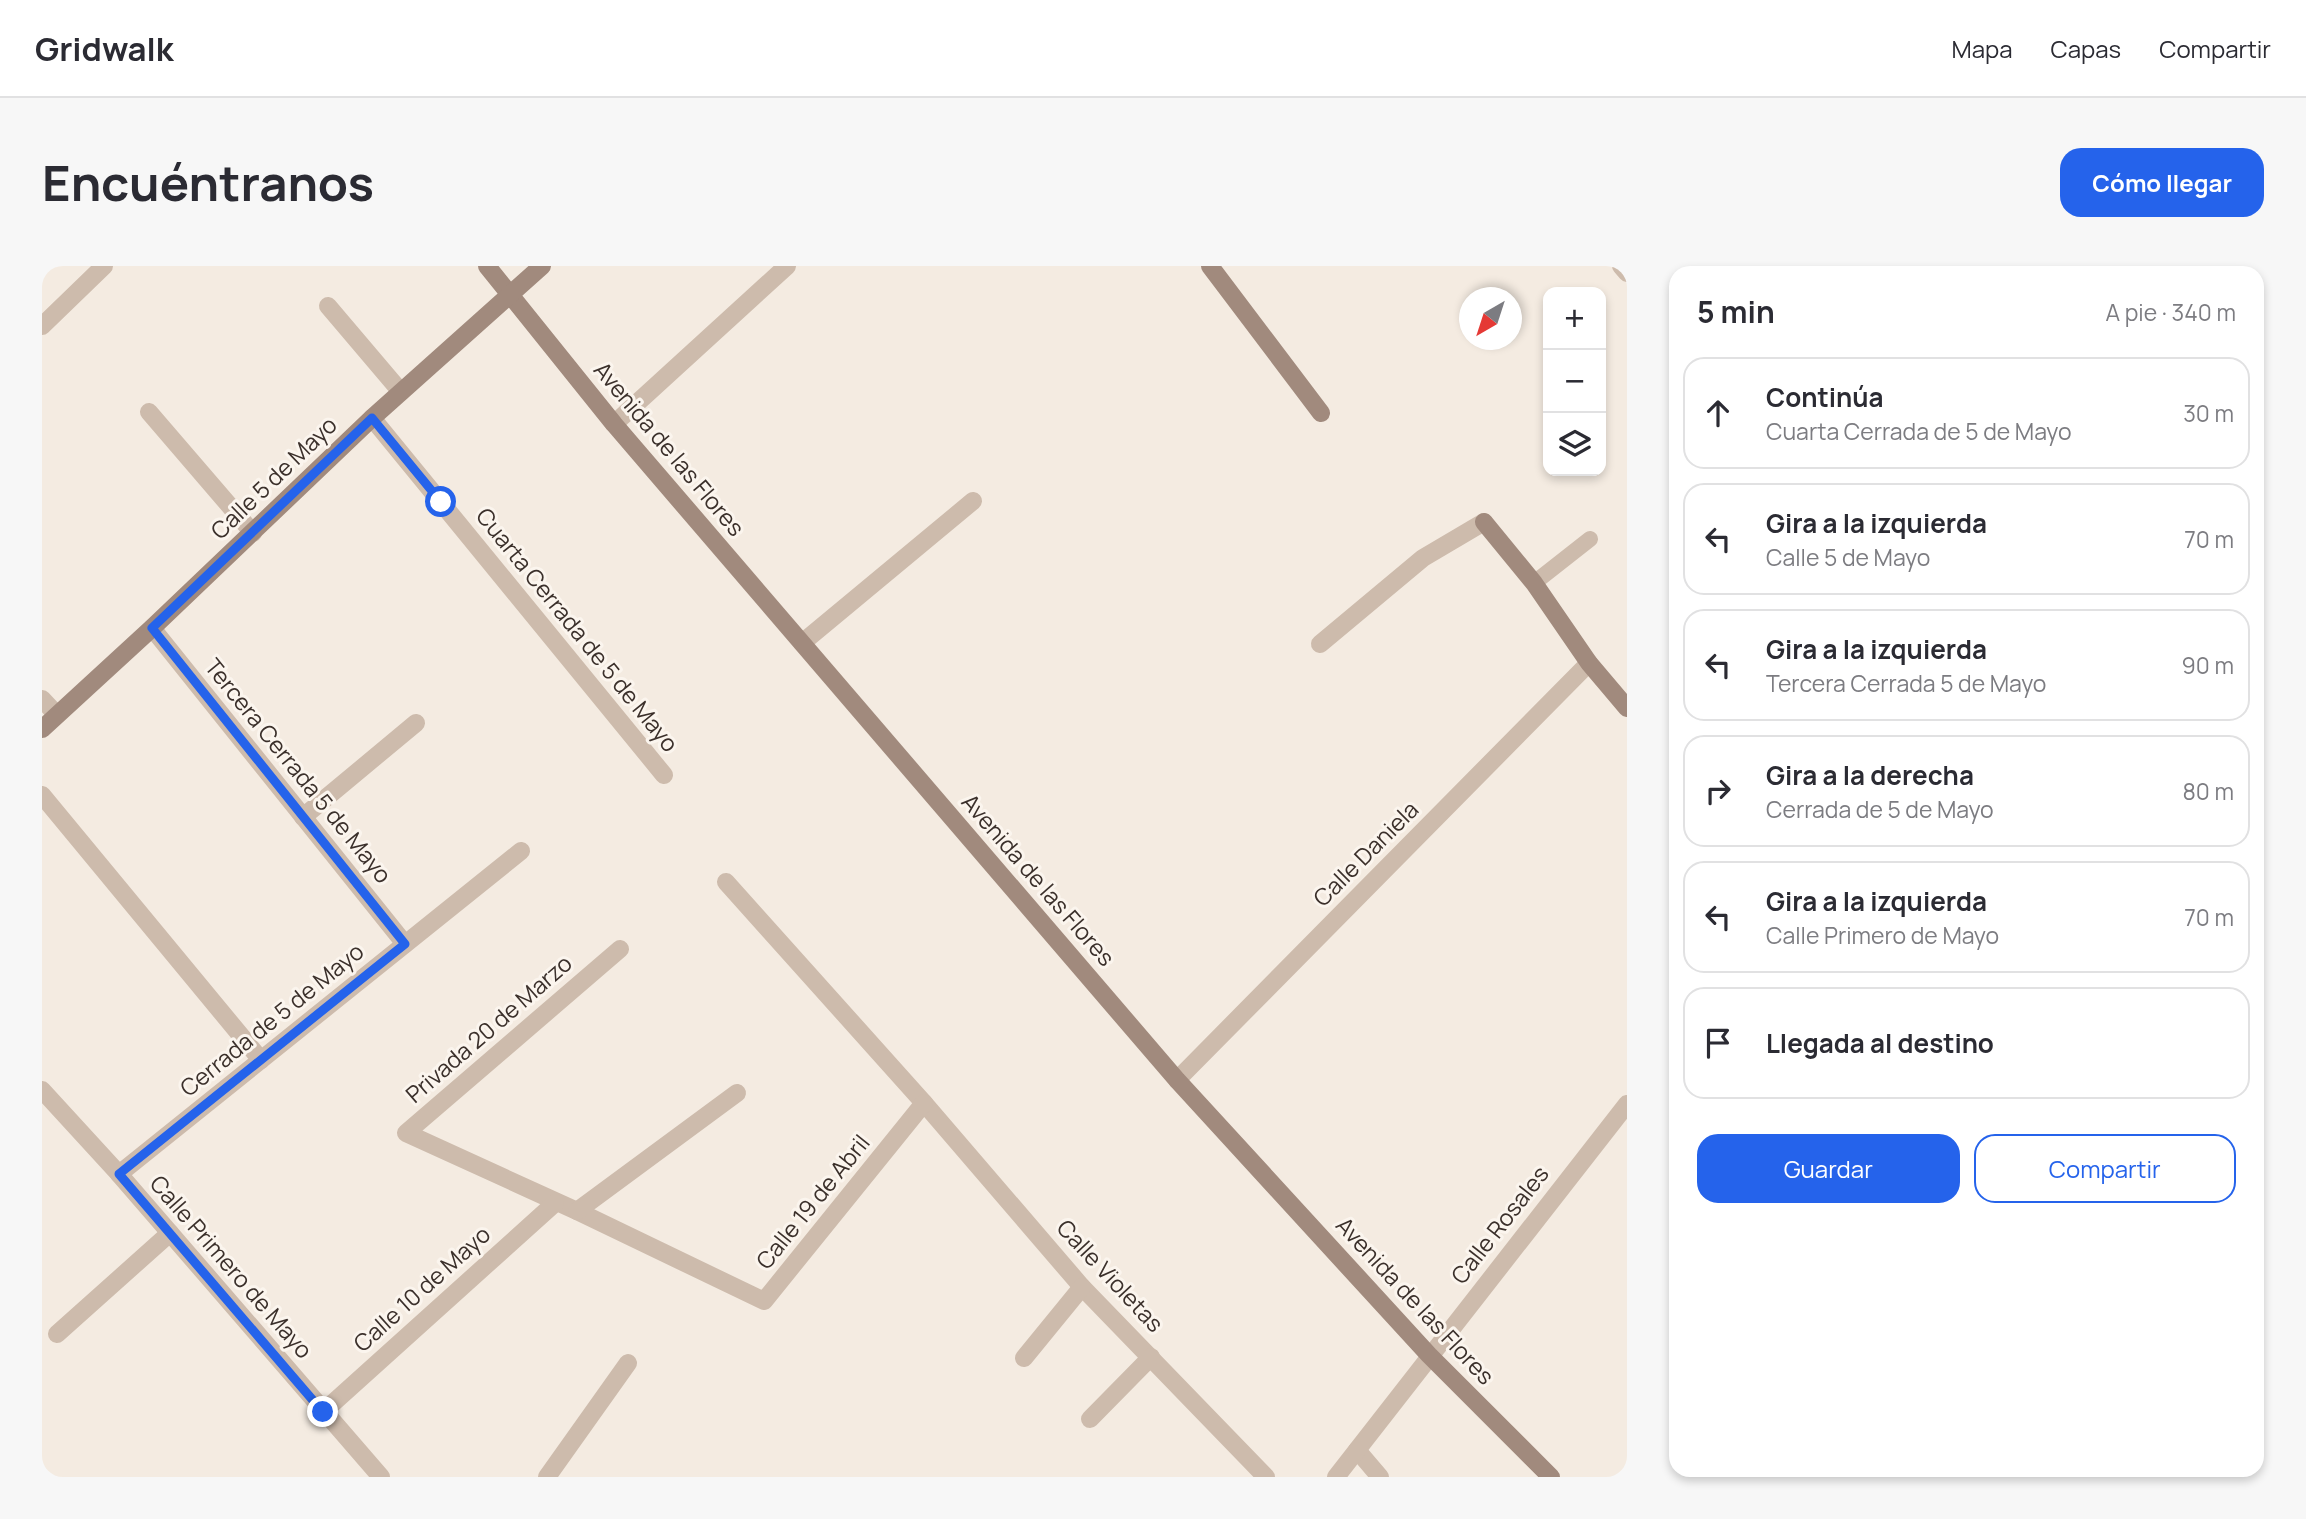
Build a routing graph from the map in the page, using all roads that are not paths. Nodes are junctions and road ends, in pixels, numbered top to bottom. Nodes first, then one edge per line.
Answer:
1 (104, 266) edge
2 (487, 266) edge
3 (542, 266) edge
4 (787, 266) edge
5 (1210, 266) edge
6 (1621, 266) edge
7 (1627, 273) edge
8 (510, 294) junction
9 (328, 306) dead end
10 (42, 326) edge
11 (401, 392) junction
12 (149, 411) dead end
13 (1321, 413) dead end
14 (372, 418) junction
15 (614, 424) junction
16 (973, 501) dead end
17 (253, 533) junction
18 (1590, 539) dead end
19 (1534, 583) junction
20 (152, 628) junction
21 (802, 643) junction
22 (1320, 644) dead end
23 (1589, 663) junction
24 (42, 699) edge
25 (1627, 708) edge
26 (57, 715) junction
27 (416, 723) dead end
28 (42, 729) edge
29 (664, 775) dead end
30 (42, 795) edge
31 (303, 817) junction
32 (521, 851) dead end
33 (726, 882) dead end
34 (405, 944) junction
35 (620, 949) dead end
36 (261, 1060) junction
37 (1177, 1080) junction
38 (42, 1090) edge
39 (737, 1093) dead end
40 (924, 1104) junction
41 (1627, 1104) edge
42 (119, 1174) junction
43 (555, 1203) junction
44 (577, 1211) junction
45 (170, 1233) junction
46 (1082, 1287) junction
47 (57, 1334) dead end
48 (1429, 1356) junction
49 (1151, 1357) junction
50 (1024, 1358) dead end
51 (628, 1363) dead end
52 (323, 1412) junction
53 (1090, 1419) dead end
54 (1357, 1450) junction
55 (381, 1477) edge
56 (547, 1477) edge
57 (1266, 1477) edge
58 (1335, 1477) edge
59 (1380, 1477) edge
60 (1551, 1477) edge

1 - 10 street
2 - 8 street, Avenida de las Flores
3 - 8 street, Calle 5 de Mayo
4 - 15 street
5 - 13 street
6 - 7 street
8 - 11 street, Calle 5 de Mayo
8 - 15 street, Avenida de las Flores
9 - 11 street
11 - 14 street, Calle 5 de Mayo
12 - 17 street
14 - 17 street, Calle 5 de Mayo
14 - 29 street, Cuarta Cerrada de 5 de Mayo
15 - 21 street, Avenida de las Flores
16 - 21 street
17 - 20 street, Calle 5 de Mayo
18 - 19 lane
19 - 22 street
19 - 23 street
20 - 26 street, Calle 5 de Mayo
20 - 31 street, Tercera Cerrada 5 de Mayo
21 - 37 street, Avenida de las Flores
23 - 25 street
23 - 37 street, Calle Daniela
24 - 26 street
26 - 28 street, Calle 5 de Mayo
27 - 31 street
30 - 36 street
31 - 34 street, Tercera Cerrada 5 de Mayo
32 - 34 street, Cerrada de 5 de Mayo
33 - 40 street, Calle Violetas
34 - 36 street, Cerrada de 5 de Mayo
35 - 43 street, Privada 20 de Marzo
36 - 42 street, Cerrada de 5 de Mayo
37 - 48 street, Avenida de las Flores
38 - 42 street, Calle Primero de Mayo
39 - 44 street
40 - 44 street, Calle 19 de Abril
40 - 46 street, Calle Violetas
41 - 48 street, Calle Rosales
42 - 45 street, Calle Primero de Mayo
43 - 44 street, Privada 20 de Marzo
43 - 52 street, Calle 10 de Mayo
45 - 47 street
45 - 52 street, Calle Primero de Mayo
46 - 49 street, Calle Violetas
46 - 50 street
48 - 54 street, Calle Rosales
48 - 60 street, Avenida de las Flores
49 - 53 street
49 - 57 street, Calle Violetas
51 - 56 street
52 - 55 street, Calle Primero de Mayo
54 - 58 street, Calle Rosales
54 - 59 street

